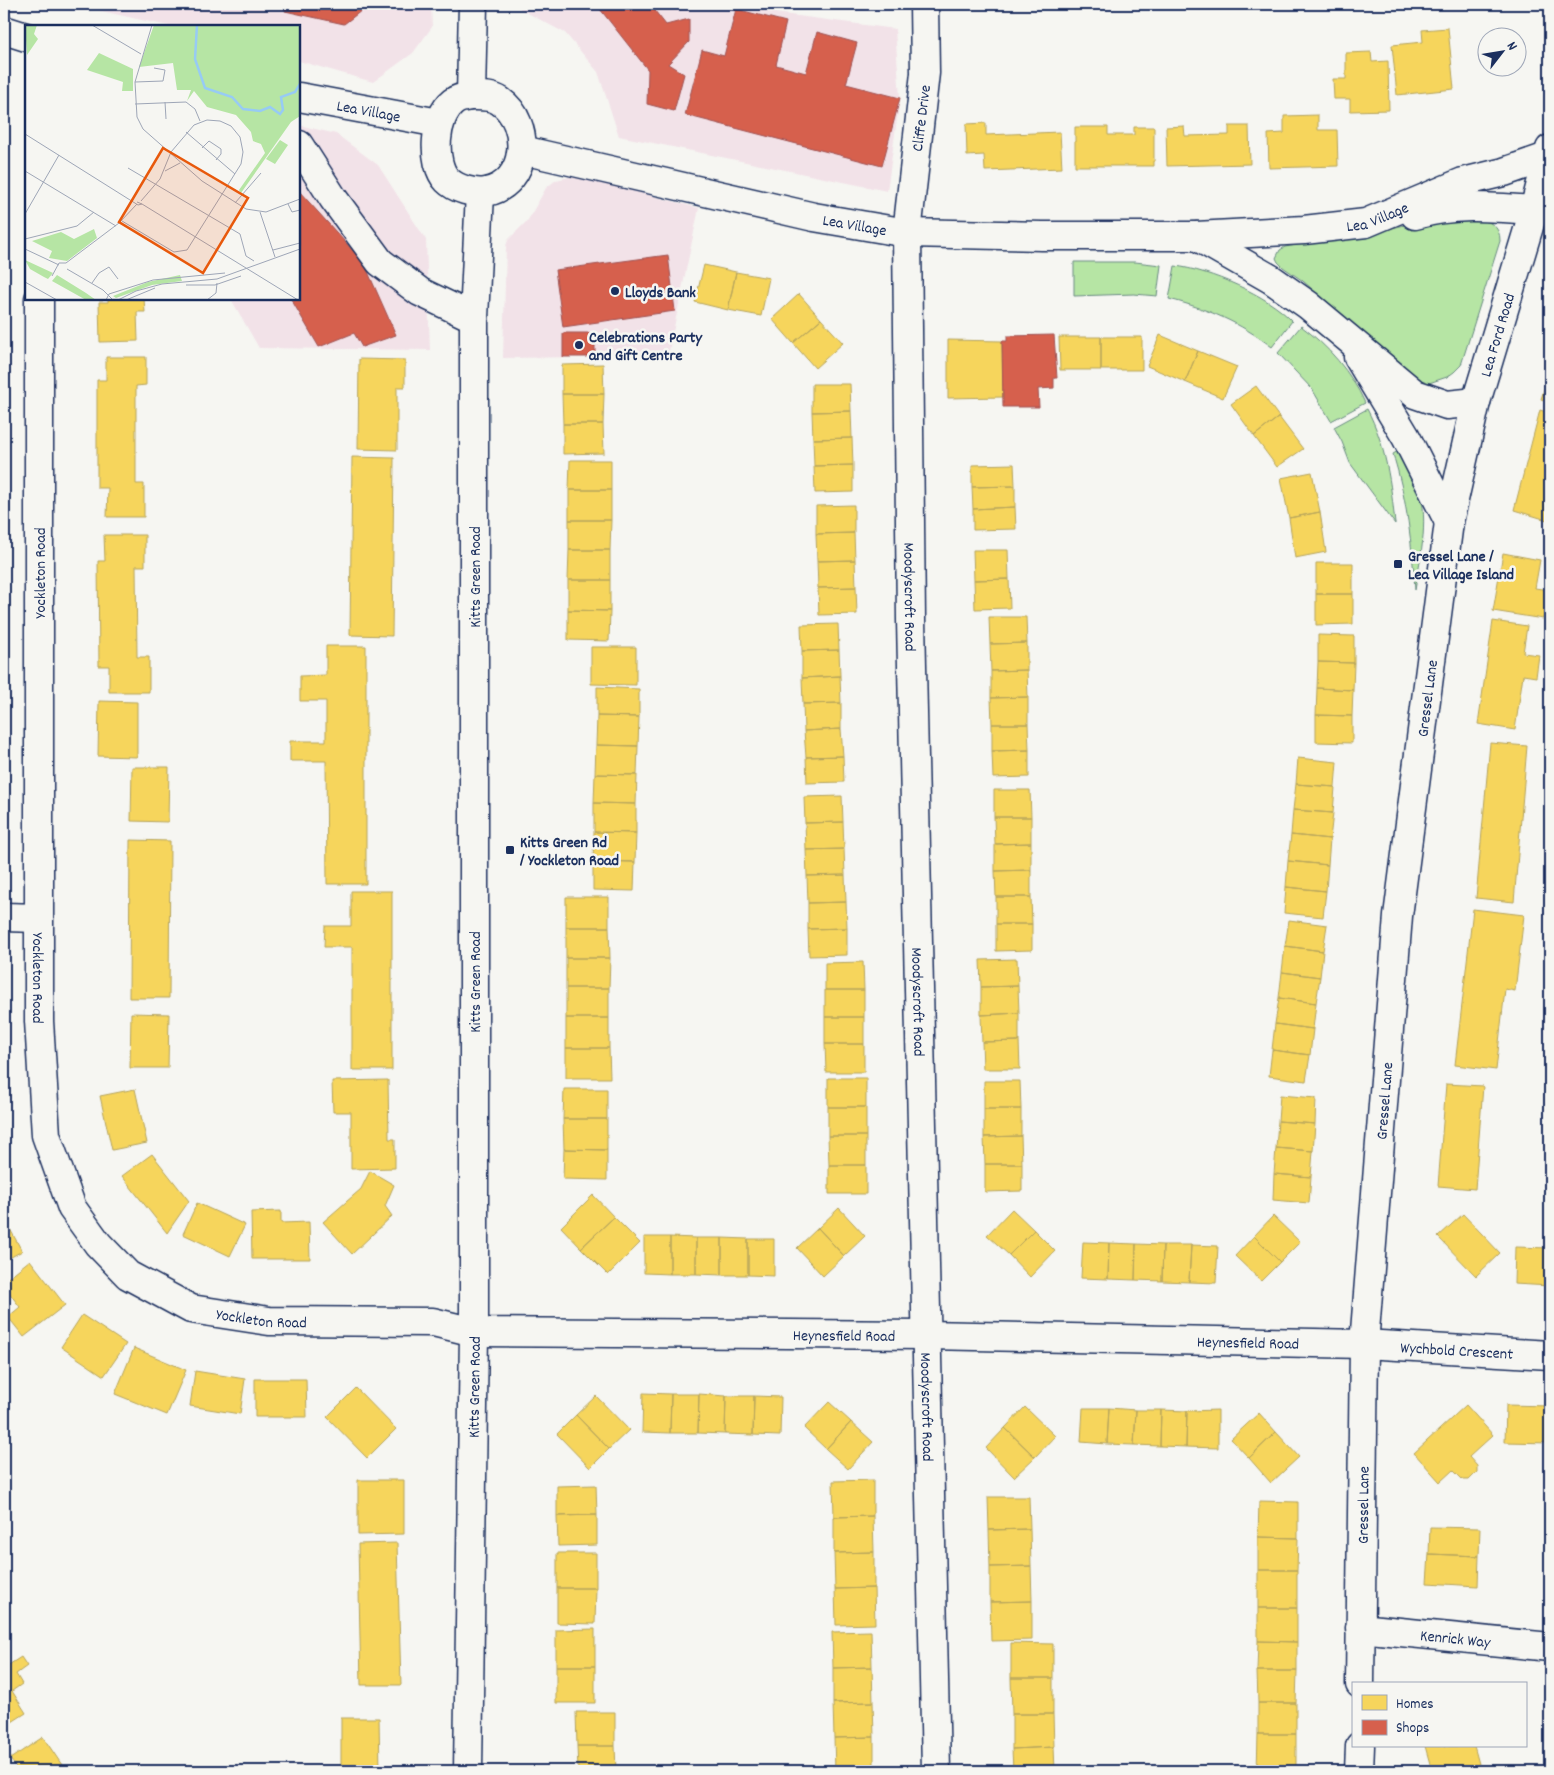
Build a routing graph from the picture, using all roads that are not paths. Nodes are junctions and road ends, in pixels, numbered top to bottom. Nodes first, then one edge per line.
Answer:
1 (473, 4) edge
2 (924, 4) edge
3 (4, 30) edge
4 (25, 37) edge
5 (470, 96) junction
6 (300, 97) edge
7 (439, 123) junction
8 (300, 147) edge
9 (522, 150) junction
10 (1550, 154) edge
11 (480, 193) junction
12 (1534, 210) junction
13 (1366, 223) junction
14 (907, 233) junction
15 (1196, 236) junction
16 (39, 300) edge
17 (474, 318) junction
18 (1345, 335) junction
19 (1476, 402) junction
20 (1449, 522) junction
21 (4, 917) edge
22 (38, 918) junction
23 (474, 1332) junction
24 (926, 1335) junction
25 (1364, 1344) junction
26 (1550, 1355) edge
27 (1360, 1628) junction
28 (1550, 1647) edge
29 (1360, 1682) edge
30 (1360, 1748) edge
31 (468, 1771) edge
32 (936, 1771) edge
33 (1359, 1771) edge

1 - 5 street
2 - 14 street, Cliffe Drive
3 - 4 street
5 - 7 street
5 - 9 street
6 - 7 street, Lea Village
7 - 11 street
8 - 17 street
9 - 11 street
9 - 14 street, Lea Village
10 - 12 street, Lea Ford Road
10 - 13 street, Lea Village
11 - 17 street, Kitts Green Road
12 - 13 street
12 - 19 street, Lea Ford Road
13 - 15 street, Lea Village
14 - 15 street, Lea Village
14 - 24 street, Moodyscroft Road
15 - 18 street, Lea Village
16 - 22 street, Yockleton Road
17 - 23 street, Kitts Green Road
18 - 19 street, Lea Village
18 - 20 street, Lea Village
19 - 20 street, Lea Ford Road
20 - 25 street, Gressel Lane
21 - 22 street
22 - 23 street, Yockleton Road
23 - 24 street, Heynesfield Road
23 - 31 street, Kitts Green Road
24 - 25 street, Heynesfield Road
24 - 32 street, Moodyscroft Road
25 - 26 street, Wychbold Crescent
25 - 27 street, Gressel Lane
27 - 28 street, Kenrick Way
27 - 29 street, Gressel Lane
30 - 33 street

